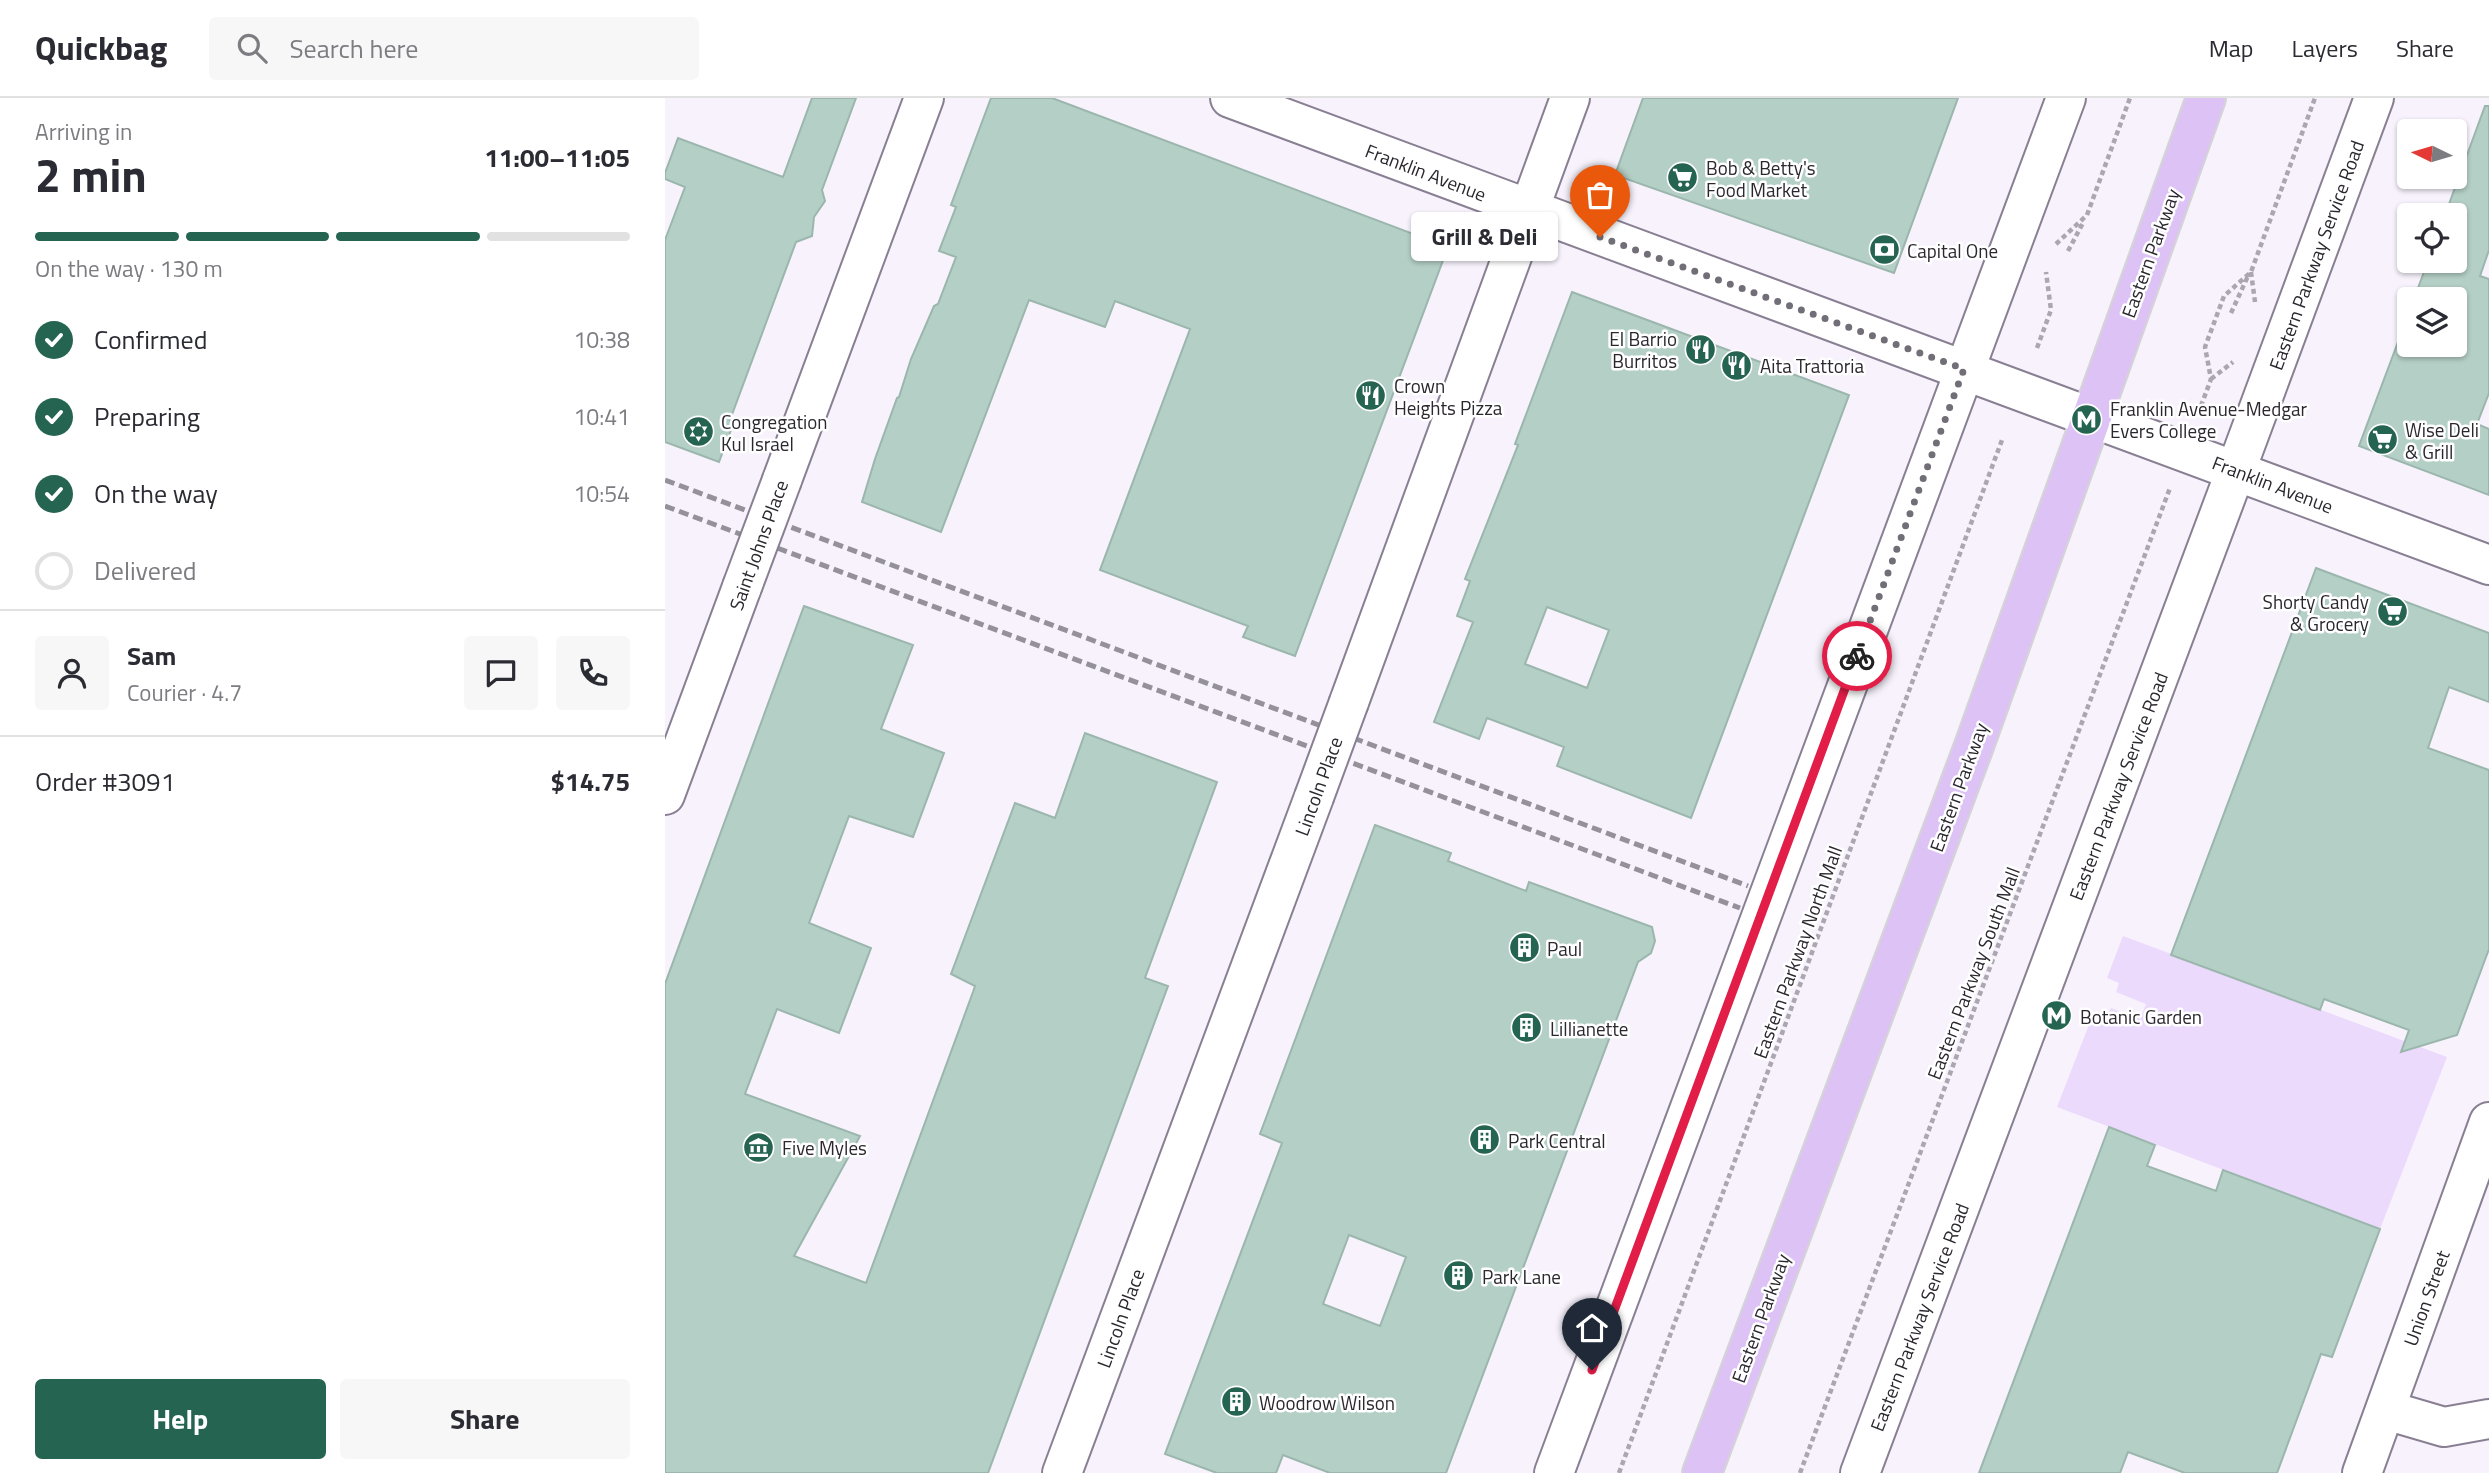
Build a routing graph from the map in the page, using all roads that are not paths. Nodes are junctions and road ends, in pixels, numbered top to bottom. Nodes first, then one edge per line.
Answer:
1 (924, 98) edge
2 (1230, 98) edge
3 (1570, 98) edge
4 (2066, 98) edge
5 (2206, 98) edge
6 (2374, 98) edge
7 (1527, 210) junction
8 (1964, 369) junction
9 (2091, 417) junction
10 (2237, 471) junction
11 (2489, 565) edge
12 (672, 752) edge
13 (665, 795) edge
14 (2489, 1122) edge
15 (2386, 1410) junction
16 (2489, 1419) edge
17 (1062, 1473) edge
18 (1553, 1473) edge
19 (1702, 1473) edge
20 (1860, 1473) edge
21 (2362, 1473) edge

1 - 12 street, Saint Johns Place, bridge
2 - 7 street, Franklin Avenue
3 - 7 street, Lincoln Place
4 - 8 street
5 - 9 main road, Eastern Parkway
6 - 10 street, Eastern Parkway Service Road
7 - 8 street, Franklin Avenue
7 - 17 street, Lincoln Place, bridge
8 - 9 street, Franklin Avenue
8 - 18 street
9 - 10 street, Franklin Avenue
9 - 19 main road, Eastern Parkway
10 - 11 street, Franklin Avenue
10 - 20 street, Eastern Parkway Service Road
12 - 13 street, Saint Johns Place
14 - 15 street, Union Street
15 - 16 street
15 - 21 street, Union Street

